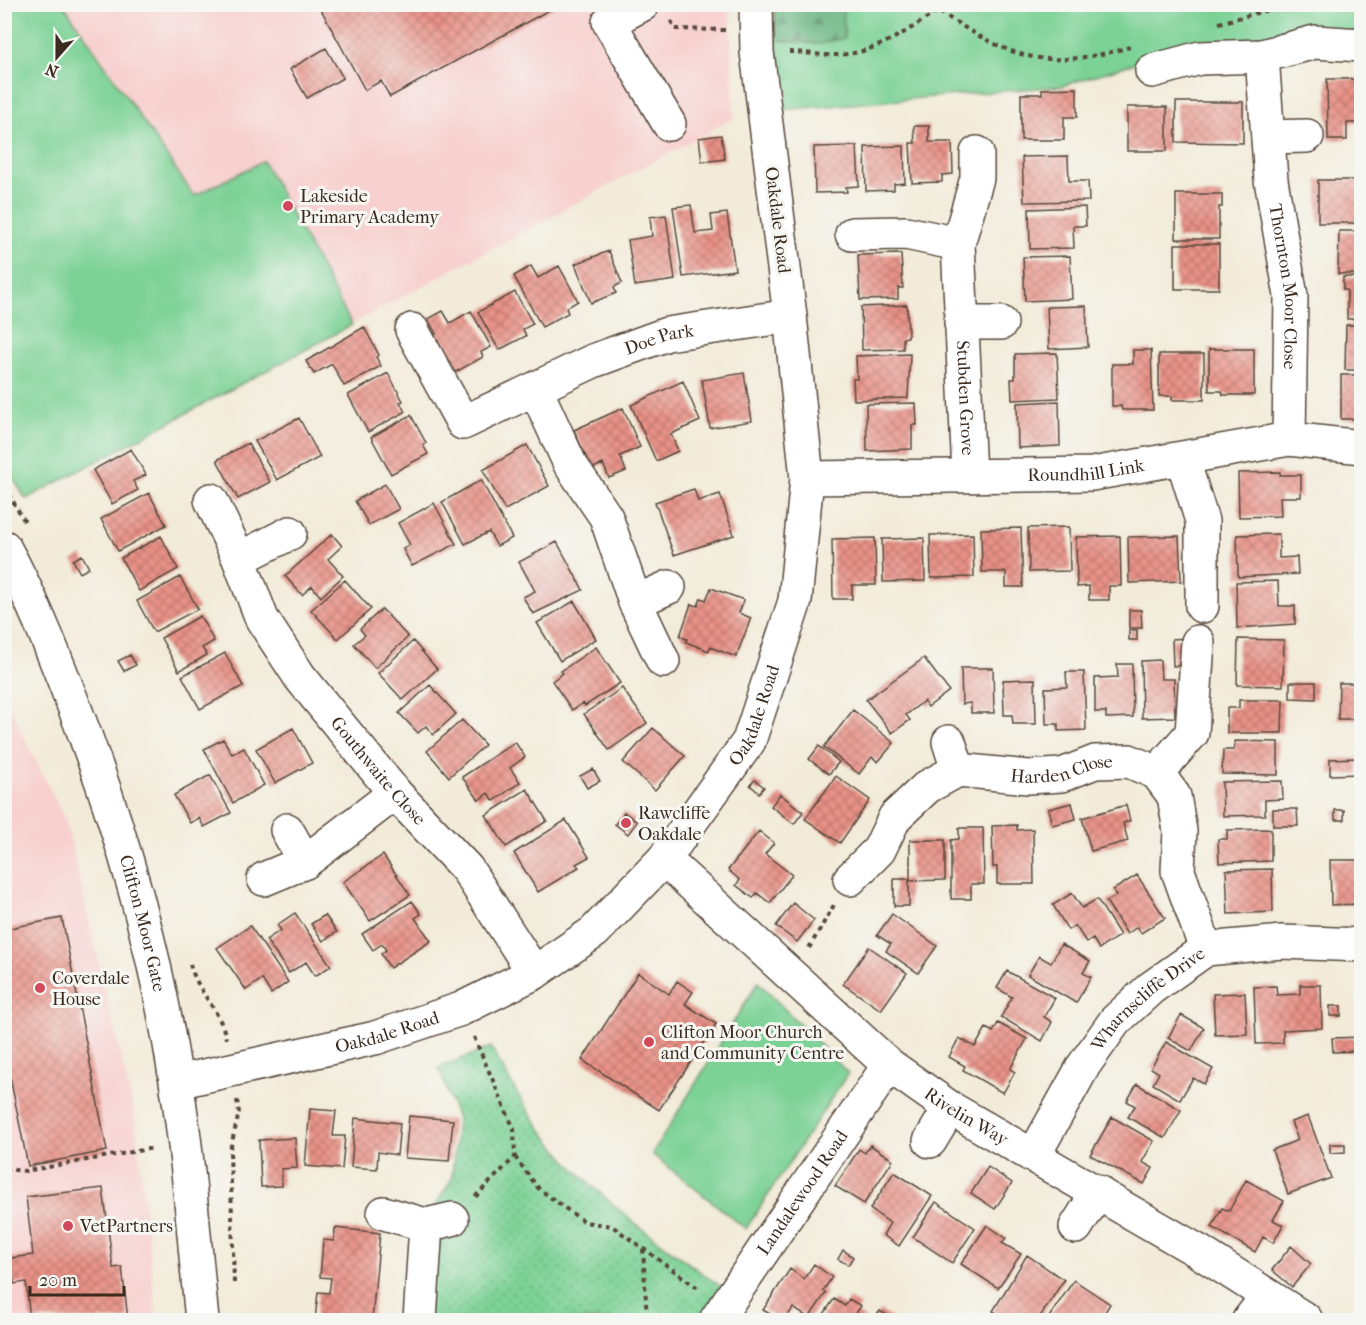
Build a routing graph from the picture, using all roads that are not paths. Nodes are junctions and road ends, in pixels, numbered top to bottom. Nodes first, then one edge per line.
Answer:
1 (756, 4) edge
2 (655, 9) edge
3 (1362, 45) edge
4 (1262, 56) junction
5 (1152, 71) dead end
6 (669, 124) dead end
7 (1307, 136) dead end
8 (1268, 137) junction
9 (977, 153) dead end
10 (852, 234) dead end
11 (958, 244) junction
12 (790, 316) junction
13 (1001, 322) dead end
14 (961, 323) junction
15 (412, 330) dead end
16 (536, 390) junction
17 (1289, 439) junction
18 (1362, 447) edge
19 (1183, 460) junction
20 (969, 474) junction
21 (807, 478) junction
22 (211, 500) dead end
23 (290, 533) dead end
24 (4, 547) edge
25 (239, 559) junction
26 (669, 587) dead end
27 (635, 602) junction
28 (1202, 606) dead end
29 (1198, 642) dead end
30 (663, 661) dead end
31 (1158, 772) junction
32 (395, 793) junction
33 (287, 830) dead end
34 (664, 859) junction
35 (305, 862) junction
36 (264, 879) dead end
37 (850, 879) road end
38 (1362, 945) edge
39 (1206, 949) junction
40 (534, 973) junction
41 (889, 1065) junction
42 (177, 1082) junction
43 (950, 1108) junction
44 (930, 1141) dead end
45 (1034, 1155) junction
46 (1098, 1192) junction
47 (384, 1213) dead end
48 (1076, 1227) dead end
49 (1258, 1308) edge
50 (720, 1314) edge
51 (202, 1320) edge
52 (420, 1320) edge
53 (1306, 1320) edge

1 - 12 street, Oakdale Road
2 - 6 street
3 - 4 street
4 - 5 street
4 - 8 street, Thornton Moor Close
7 - 8 street
8 - 17 street, Thornton Moor Close
9 - 11 street, Stubden Grove
10 - 11 street
11 - 14 street, Stubden Grove
12 - 16 street, Doe Park
12 - 21 street, Oakdale Road
13 - 14 street, Stubden Grove
14 - 20 street, Stubden Grove
15 - 16 street, Doe Park
16 - 27 street
17 - 18 street, Roundhill Link
17 - 19 street, Roundhill Link
19 - 20 street, Roundhill Link
19 - 28 street
20 - 21 street, Roundhill Link
21 - 34 street, Oakdale Road
22 - 25 street, Gouthwaite Close
23 - 25 street
24 - 42 street, Clifton Moor Gate
25 - 32 street, Gouthwaite Close
26 - 27 street
27 - 30 street
29 - 31 street
31 - 37 street, Harden Close
31 - 39 street
32 - 35 street
32 - 40 street, Gouthwaite Close
33 - 35 street
34 - 40 street, Oakdale Road
34 - 41 street, Rivelin Way
35 - 36 street
38 - 39 street, Wharnscliffe Drive
39 - 45 street, Wharnscliffe Drive
40 - 42 street, Oakdale Road
41 - 43 street, Rivelin Way
41 - 50 street, Landalewood Road
42 - 51 street, Clifton Moor Gate
43 - 44 street
43 - 45 street, Rivelin Way
45 - 46 street, Rivelin Way
46 - 48 street
46 - 49 street, Rivelin Way
47 - 52 street
49 - 53 street, Rivelin Way

